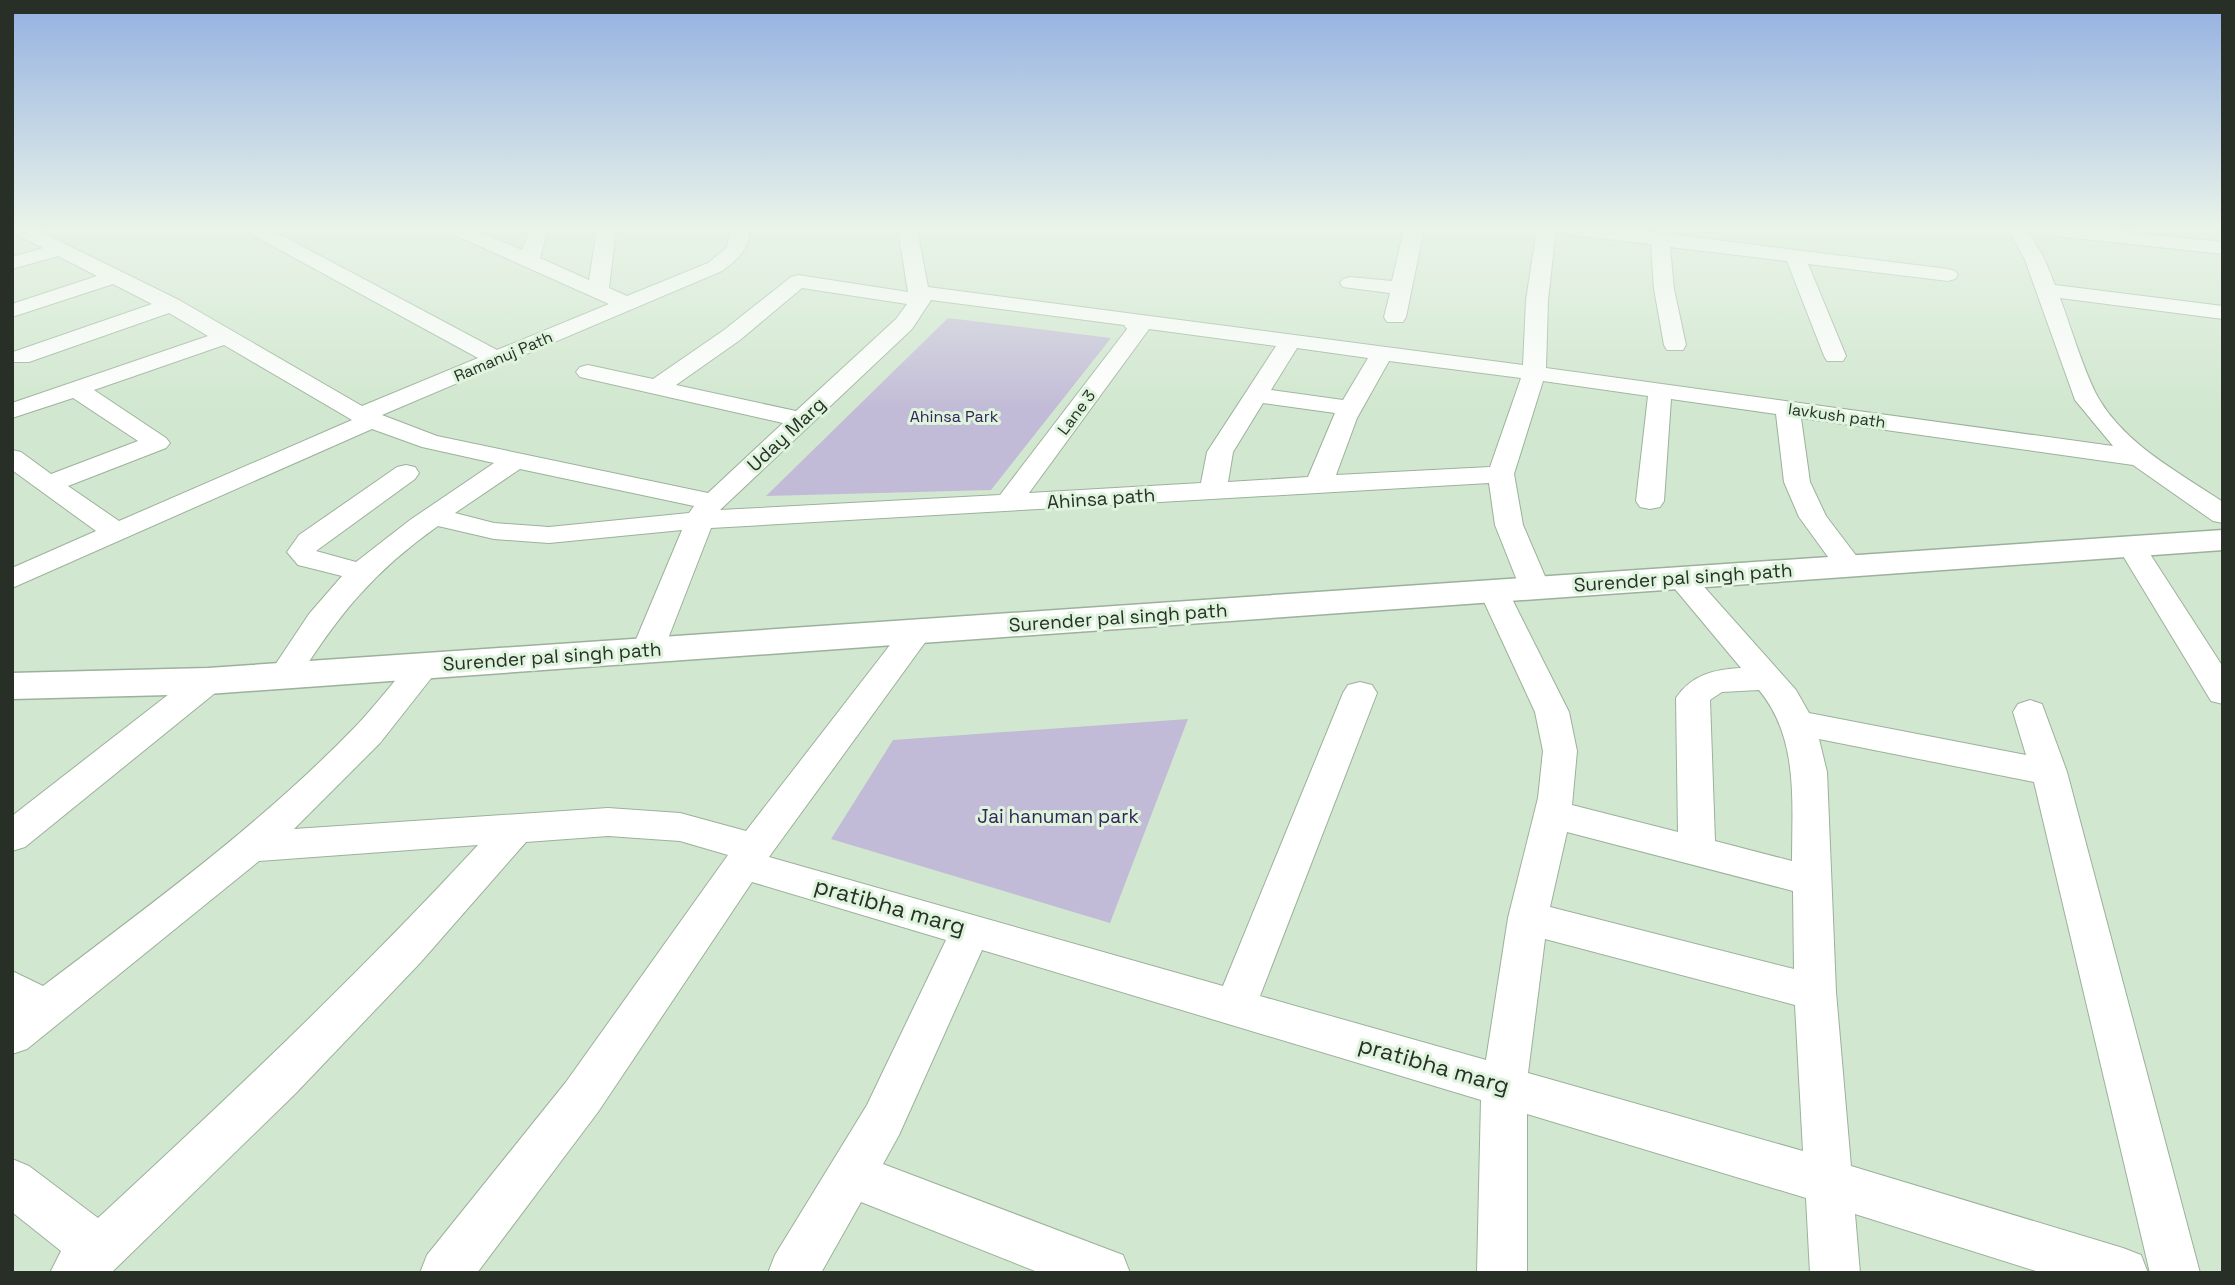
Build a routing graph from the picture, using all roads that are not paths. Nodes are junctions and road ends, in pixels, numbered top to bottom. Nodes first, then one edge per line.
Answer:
1 (1401, 288) edge
2 (79, 289) edge
3 (139, 289) edge
4 (367, 289) edge
5 (598, 289) edge
6 (663, 289) edge
7 (788, 289) edge
8 (863, 289) edge
9 (919, 289) edge
10 (1539, 289) edge
11 (1664, 289) edge
12 (1808, 289) edge
13 (2047, 290) joint
14 (920, 296) junction
15 (627, 304) junction
16 (171, 305) junction
17 (12, 311) edge
18 (2222, 313) edge
19 (1395, 317) dead end
20 (1132, 321) junction
21 (226, 337) junction
22 (1290, 341) junction
23 (1675, 345) dead end
24 (1382, 353) junction
25 (21, 356) dead end
26 (1835, 356) dead end
27 (497, 359) junction
28 (588, 372) dead end
29 (1534, 373) junction
30 (656, 387) junction
31 (76, 389) junction
32 (1660, 391) junction
33 (1256, 395) junction
34 (1351, 408) junction
35 (1787, 408) junction
36 (12, 411) edge
37 (366, 418) junction
38 (801, 419) junction
39 (12, 458) edge
40 (2140, 458) junction
41 (517, 460) junction
42 (406, 472) dead end
43 (1501, 474) junction
44 (49, 484) junction
45 (1319, 484) junction
46 (1213, 490) junction
47 (1650, 501) dead end
48 (1007, 504) junction
49 (707, 511) junction
50 (2223, 515) edge
51 (436, 517) junction
52 (117, 533) junction
53 (2223, 540) edge
54 (2130, 546) junction
55 (1849, 566) junction
56 (363, 573) junction
57 (1680, 578) junction
58 (12, 579) edge
59 (1535, 587) junction
60 (1494, 591) junction
61 (918, 630) junction
62 (648, 649) junction
63 (425, 665) junction
64 (285, 674) junction
65 (1767, 679) junction
66 (208, 681) junction
67 (12, 685) edge
68 (1360, 693) dead end
69 (2223, 693) edge
70 (2030, 712) dead end
71 (1798, 723) junction
72 (2049, 772) junction
73 (1552, 814) junction
74 (516, 828) junction
75 (12, 837) edge
76 (248, 848) junction
77 (1697, 851) junction
78 (749, 856) junction
79 (1812, 881) junction
80 (1528, 918) junction
81 (971, 929) junction
82 (1815, 992) junction
83 (1235, 1007) junction
84 (23, 1011) edge
85 (1504, 1086) junction
86 (850, 1175) junction
87 (1827, 1182) junction
88 (15, 1188) edge
89 (87, 1261) edge
90 (445, 1273) edge
91 (793, 1273) edge
92 (1105, 1273) edge
93 (1502, 1273) edge
94 (1835, 1273) edge
95 (2123, 1273) edge
96 (2175, 1273) edge

1 - 19 street
2 - 17 street
3 - 16 street
4 - 27 street
5 - 15 street
6 - 15 street, Ramanuj Path
7 - 30 street, lavkush path
8 - 14 street, lavkush path
9 - 14 street
10 - 29 street
11 - 23 street
12 - 26 street
13 - 18 street
13 - 40 street
14 - 20 street, lavkush path
14 - 38 street, Uday Marg
15 - 27 street, Ramanuj Path
16 - 21 street
16 - 25 street
20 - 22 street, lavkush path
20 - 48 street, Lane 3
21 - 31 street
21 - 37 street
22 - 24 street, lavkush path
22 - 33 street
24 - 29 street, lavkush path
24 - 34 street
27 - 37 street, Ramanuj Path
28 - 30 street
29 - 32 street, lavkush path
29 - 43 street
30 - 38 street
31 - 36 street
31 - 44 street
32 - 35 street, lavkush path
32 - 47 street
33 - 34 street
33 - 46 street
34 - 45 street
35 - 40 street, lavkush path
35 - 55 street
37 - 41 street
37 - 52 street, Ramanuj Path
38 - 49 street, Uday Marg
39 - 44 street
40 - 50 street
41 - 49 street
41 - 51 street
42 - 56 street
43 - 45 street, Ahinsa path
43 - 59 street
44 - 52 street
45 - 46 street, Ahinsa path
46 - 48 street, Ahinsa path
48 - 49 street, Ahinsa path
49 - 51 street
49 - 62 street, Uday Marg
51 - 56 street
52 - 58 street, Ramanuj Path
53 - 54 street, Surender pal singh path
54 - 55 street, Surender pal singh path
54 - 69 street
55 - 57 street, Surender pal singh path
56 - 64 street
57 - 59 street, Surender pal singh path
57 - 65 street
59 - 60 street, Surender pal singh path
60 - 61 street, Surender pal singh path
60 - 73 street
61 - 62 street, Surender pal singh path
61 - 78 street
62 - 63 street, Surender pal singh path
63 - 64 street, Surender pal singh path
63 - 76 street
64 - 66 street, Surender pal singh path
65 - 71 street
65 - 77 street
66 - 67 street, Surender pal singh path
66 - 75 street
68 - 83 street
70 - 72 street
71 - 72 street
71 - 79 street
72 - 96 street
73 - 77 street
73 - 80 street
74 - 76 street, pratibha marg
74 - 78 street, pratibha marg
74 - 89 street
76 - 84 street
77 - 79 street
78 - 81 street, pratibha marg
78 - 90 street
79 - 82 street
80 - 82 street
80 - 85 street
81 - 83 street, pratibha marg
81 - 86 street
82 - 87 street
83 - 85 street, pratibha marg
85 - 87 street, pratibha marg
85 - 93 street
86 - 91 street
86 - 92 street
87 - 94 street
87 - 95 street, pratibha marg
88 - 89 street

